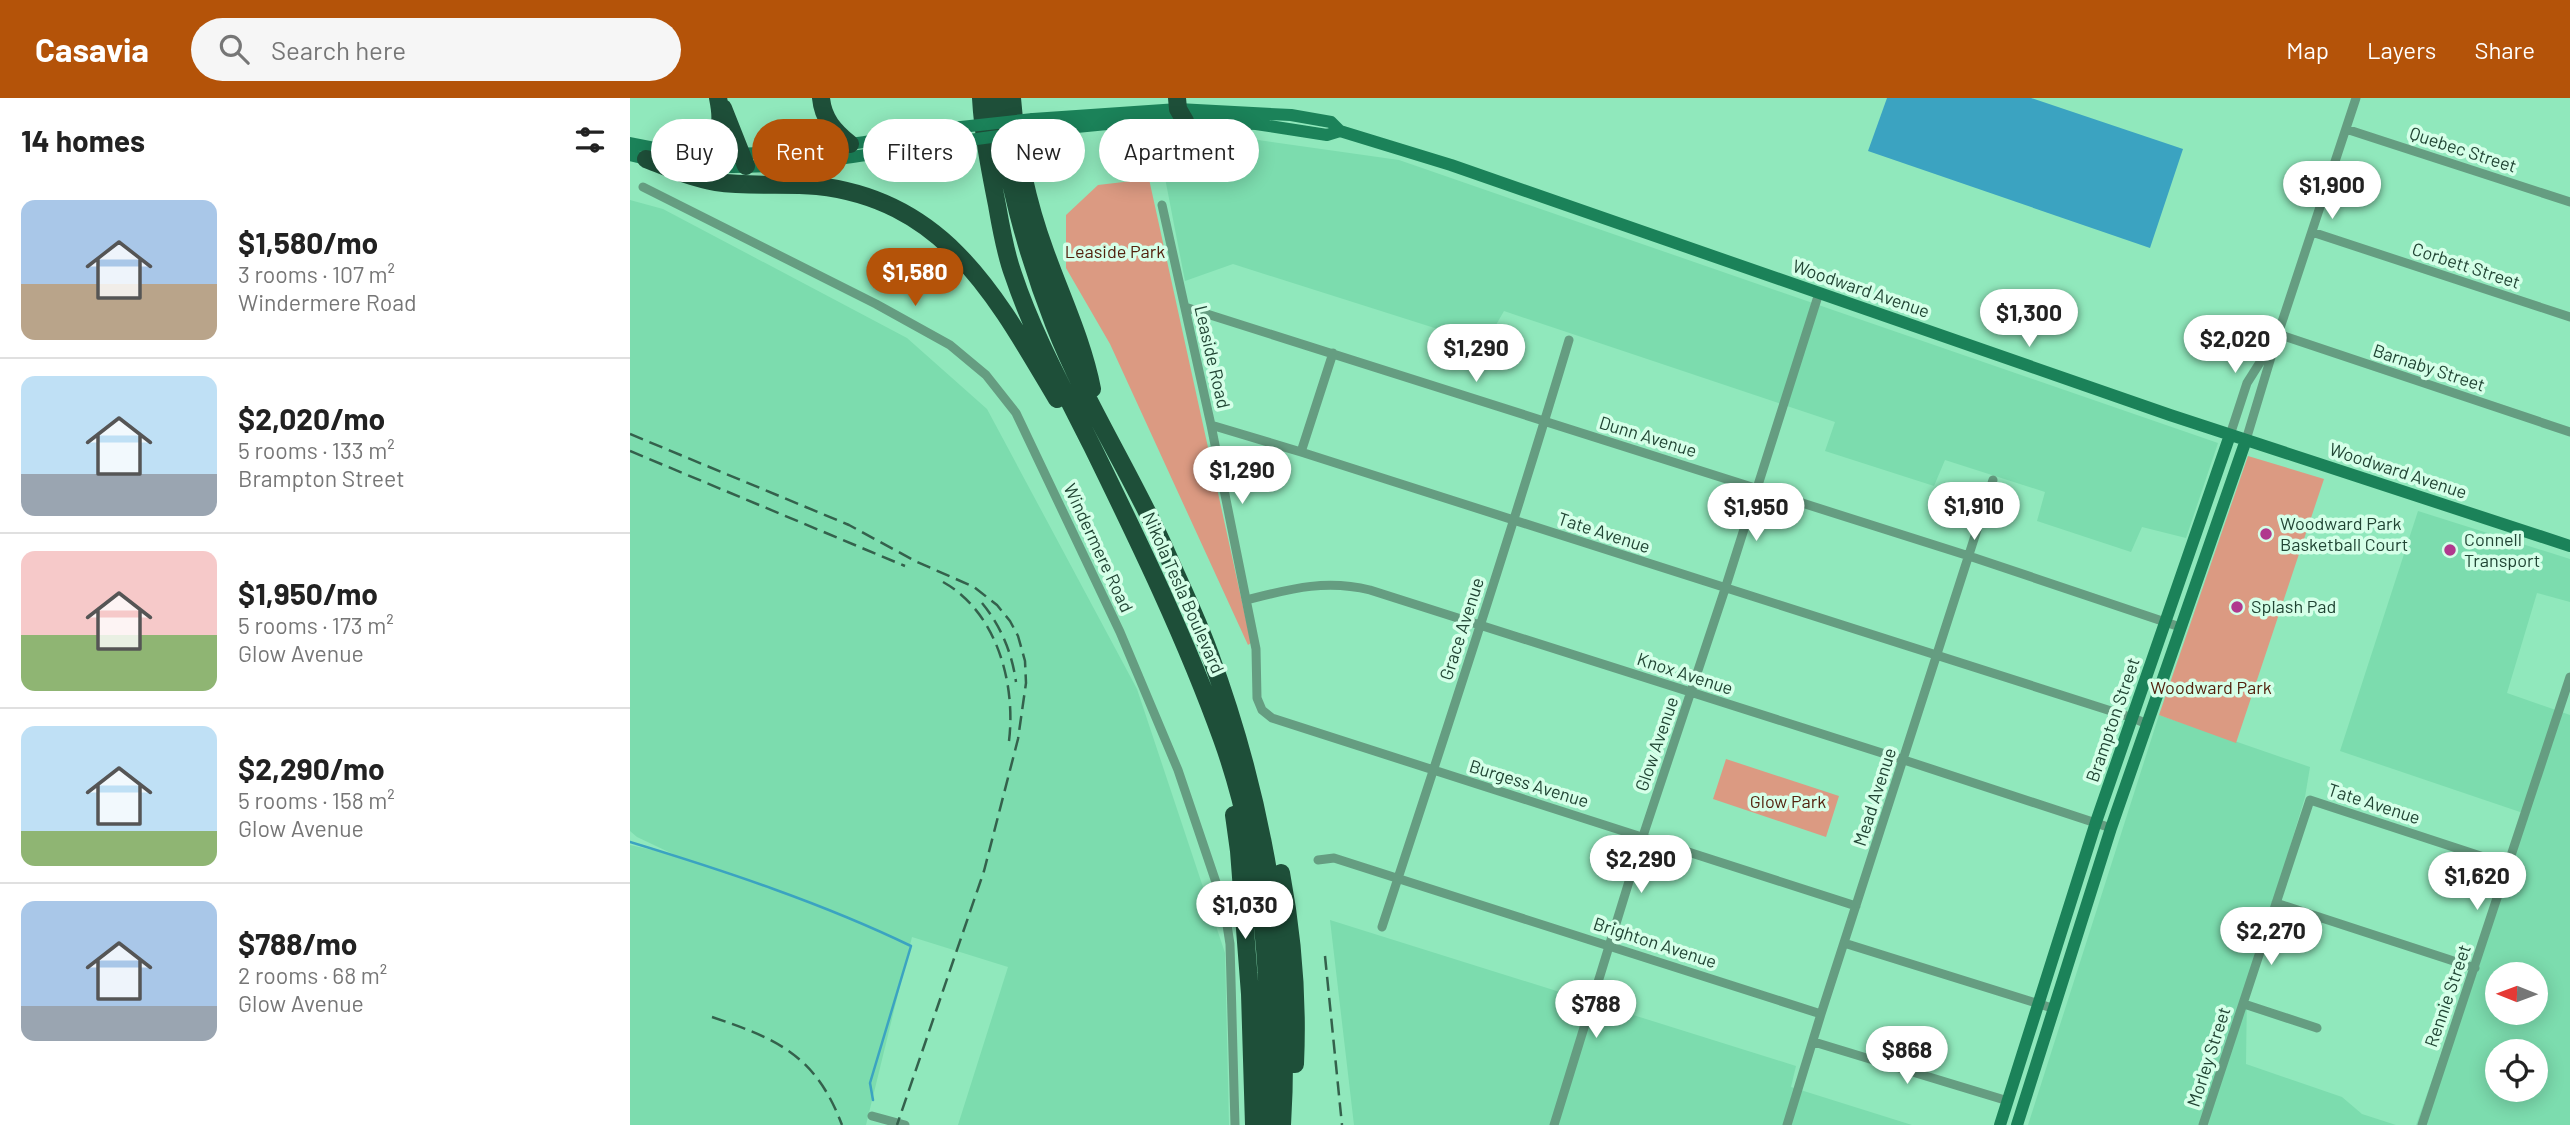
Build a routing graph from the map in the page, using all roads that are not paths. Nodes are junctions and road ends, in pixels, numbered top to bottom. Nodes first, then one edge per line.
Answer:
1 (719, 98) edge
2 (821, 98) edge
3 (974, 98) edge
4 (981, 98) edge
5 (997, 98) edge
6 (1012, 98) edge
7 (2356, 98) edge
8 (1180, 109) edge
9 (721, 119) edge
10 (1085, 119) edge
11 (991, 126) edge
12 (2347, 129) junction
13 (991, 135) edge
14 (630, 143) edge
15 (850, 144) junction
16 (651, 146) edge
17 (638, 157) edge
18 (738, 159) edge
19 (744, 160) junction
20 (643, 187) dead end
21 (2570, 202) edge
22 (1162, 205) dead end
23 (1001, 227) junction
24 (2312, 232) junction
25 (1819, 293) junction
26 (1185, 307) junction
27 (2570, 317) edge
28 (2278, 334) junction
29 (1569, 340) dead end
30 (1333, 353) junction
31 (1097, 413) junction
32 (1545, 422) junction
33 (1211, 425) junction
34 (2570, 432) edge
35 (2230, 435) junction
36 (2246, 440) junction
37 (1301, 452) junction
38 (1993, 480) dead end
39 (1758, 488) junction
40 (1515, 520) junction
41 (1134, 532) junction
42 (2570, 547) edge
43 (1969, 556) junction
44 (1726, 589) junction
45 (1246, 600) junction
46 (2166, 621) junction
47 (1479, 625) junction
48 (2180, 626) junction
49 (1937, 655) junction
50 (2570, 677) edge
51 (1691, 692) junction
52 (1219, 706) junction
53 (1272, 718) joint
54 (2133, 718) junction
55 (2147, 724) junction
56 (1904, 760) junction
57 (1433, 770) junction
58 (2310, 800) joint
59 (2096, 822) junction
60 (2111, 828) junction
61 (1643, 836) junction
62 (1318, 860) dead end
63 (2508, 865) junction
64 (1398, 878) junction
65 (2276, 902) junction
66 (1856, 906) junction
67 (1382, 927) dead end
68 (1844, 943) junction
69 (1610, 945) junction
70 (2475, 968) junction
71 (2037, 1003) junction
72 (2244, 1003) junction
73 (2052, 1007) junction
74 (1821, 1014) junction
75 (1276, 1016) junction
76 (2317, 1028) dead end
77 (1814, 1042) junction
78 (2008, 1101) junction
79 (872, 1116) dead end
80 (905, 1125) edge
81 (1235, 1125) edge
82 (1254, 1125) edge
83 (1267, 1125) edge
84 (1282, 1125) edge
85 (1292, 1125) edge
86 (1554, 1125) edge
87 (1787, 1125) edge
88 (2000, 1125) edge
89 (2017, 1125) edge
90 (2203, 1125) edge
91 (2422, 1125) edge

1 - 9 highway
1 - 19 highway
2 - 15 highway
3 - 23 highway
4 - 23 highway, Nikola Tesla Boulevard
5 - 31 highway, Nikola Tesla Boulevard
6 - 31 highway
7 - 12 street, Brampton Street
8 - 10 main road, Woodward Avenue
8 - 25 main road, Woodward Avenue
11 - 15 main road, Woodward Avenue, bridge
12 - 21 street, Quebec Street
12 - 24 street, Brampton Street
13 - 19 main road, Woodward Avenue, bridge
14 - 16 main road, Woodward Avenue
15 - 19 main road, Woodward Avenue
17 - 19 main road, Woodward Avenue
17 - 41 highway
18 - 19 main road, Woodward Avenue
20 - 81 street, Windermere Road
22 - 26 street, Leaside Road
23 - 41 highway, Nikola Tesla Boulevard
24 - 27 street, Corbett Street
24 - 28 street, Brampton Street
25 - 35 main road, Woodward Avenue
25 - 39 street, Glow Avenue
26 - 30 street, Dunn Avenue
26 - 33 street, Leaside Road
28 - 34 street, Barnaby Street
28 - 35 street, Brampton Street
28 - 36 street, Brampton Street
29 - 32 street, Grace Avenue
30 - 32 street, Dunn Avenue
30 - 37 street
31 - 52 highway, Nikola Tesla Boulevard
32 - 39 street, Dunn Avenue
32 - 40 street, Grace Avenue
33 - 37 street, Tate Avenue
33 - 45 street, Leaside Road
35 - 36 main road, Woodward Avenue
35 - 46 main road, Brampton Street
36 - 42 main road, Woodward Avenue
36 - 48 main road, Brampton Street
37 - 40 street, Tate Avenue
38 - 43 street, Mead Avenue
39 - 43 street, Dunn Avenue
39 - 44 street, Glow Avenue
40 - 44 street, Tate Avenue
40 - 47 street, Grace Avenue
41 - 52 highway, Nikola Tesla Boulevard
43 - 46 street, Dunn Avenue
43 - 49 street, Mead Avenue
44 - 49 street, Tate Avenue
44 - 51 street, Glow Avenue
45 - 47 street, Knox Avenue
45 - 53 street, Leaside Road
46 - 48 street, Dunn Avenue
46 - 54 main road, Brampton Street
47 - 51 street, Knox Avenue
47 - 57 street, Grace Avenue
48 - 55 main road, Brampton Street
49 - 54 street, Tate Avenue
49 - 56 street, Mead Avenue
50 - 63 street, Rennie Street
51 - 56 street, Knox Avenue
51 - 61 street, Glow Avenue
52 - 75 highway, Nikola Tesla Boulevard
52 - 82 highway
52 - 85 highway
53 - 57 street, Burgess Avenue
54 - 55 street, Tate Avenue
54 - 59 main road, Brampton Street
55 - 60 main road, Brampton Street
56 - 59 street, Knox Avenue
56 - 66 street, Mead Avenue
57 - 61 street, Burgess Avenue
57 - 64 street, Grace Avenue
58 - 63 street, Tate Avenue
58 - 65 street, Morley Street
59 - 60 street, Knox Avenue
59 - 71 main road, Brampton Street
60 - 73 main road, Brampton Street
61 - 66 street, Burgess Avenue
61 - 69 street, Glow Avenue
62 - 64 street, Brighton Avenue
63 - 70 street, Rennie Street
64 - 67 street, Grace Avenue
64 - 69 street, Brighton Avenue
65 - 70 street
65 - 72 street, Morley Street
66 - 68 street, Mead Avenue
68 - 71 street
68 - 74 street, Mead Avenue
69 - 74 street, Brighton Avenue
69 - 86 street, Glow Avenue
70 - 91 street, Rennie Street
71 - 73 street
71 - 78 main road, Brampton Street
72 - 76 street
72 - 90 street, Morley Street
73 - 89 main road, Brampton Street
74 - 77 street, Mead Avenue
75 - 83 highway, Nikola Tesla Boulevard
75 - 84 highway, Nikola Tesla Boulevard
77 - 78 street
77 - 87 street, Mead Avenue
78 - 88 main road, Brampton Street
79 - 80 street

